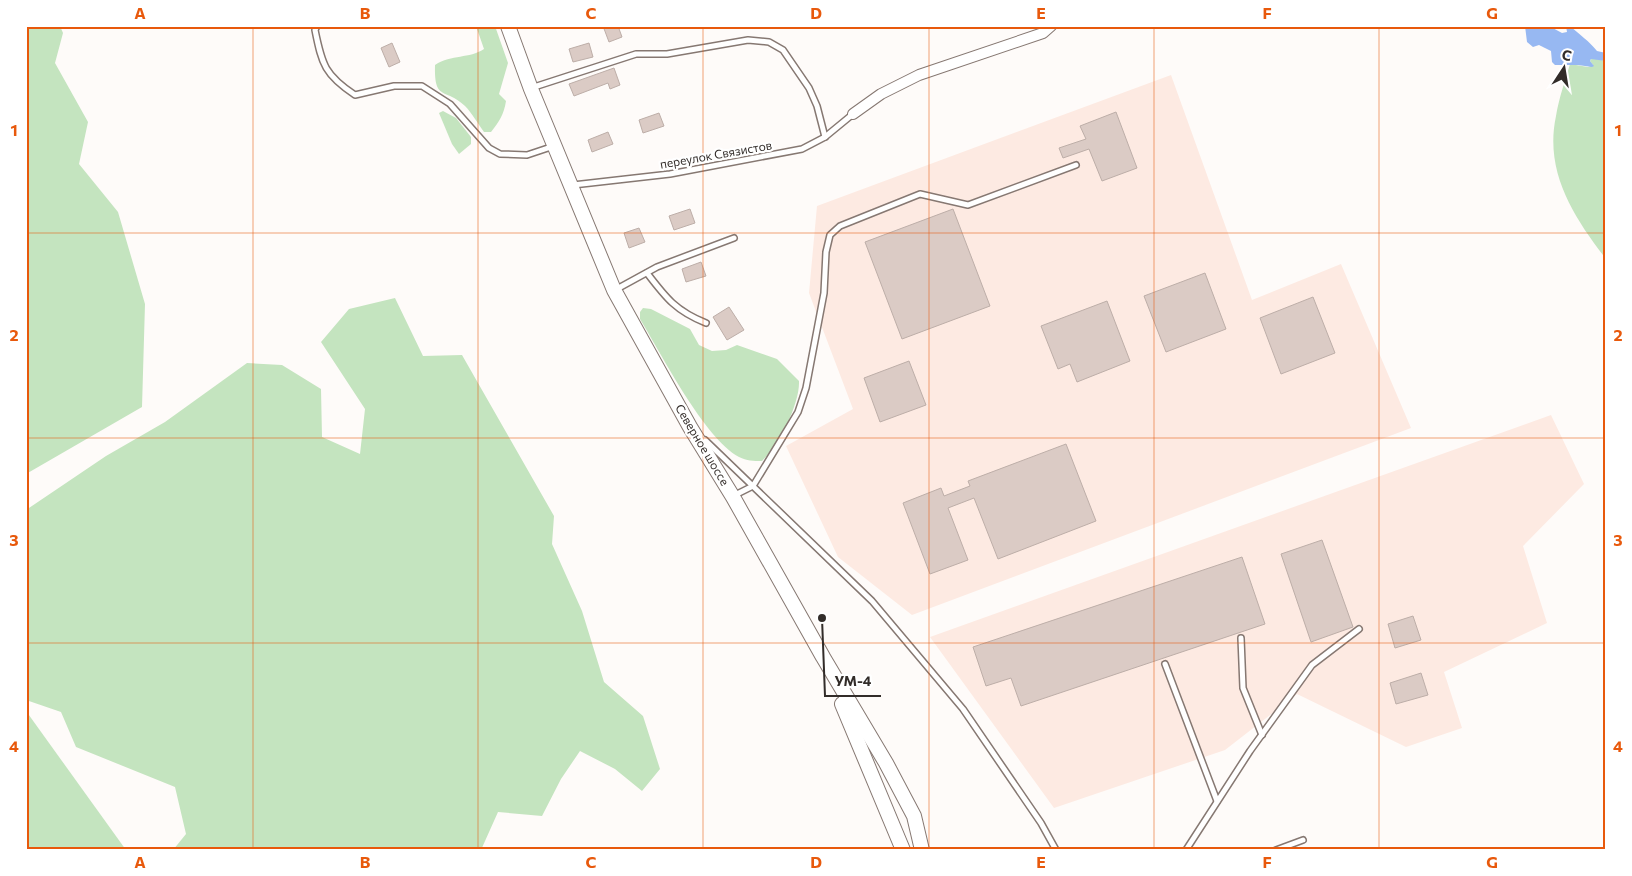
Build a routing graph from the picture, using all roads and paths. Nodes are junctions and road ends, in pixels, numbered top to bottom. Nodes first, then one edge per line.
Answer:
1 (317, 26) edge
2 (508, 26) edge
3 (1051, 26) edge
4 (530, 88) junction
5 (853, 114) joint
6 (826, 136) junction
7 (554, 146) junction
8 (1076, 165) dead end
9 (570, 185) junction
10 (734, 238) dead end
11 (647, 273) junction
12 (614, 290) junction
13 (706, 323) dead end
14 (690, 426) junction
15 (753, 486) junction
16 (733, 497) junction
17 (1359, 629) dead end
18 (1241, 638) dead end
19 (823, 657) junction
20 (1165, 664) dead end
21 (1262, 735) junction
22 (1217, 801) junction
23 (1303, 840) dead end
24 (903, 850) edge
25 (922, 850) edge
26 (1056, 850) edge
27 (1186, 850) edge
28 (1276, 850) edge

1 - 7 lane
2 - 4 main road, Северное шоссе
3 - 5 street
4 - 6 lane
4 - 7 main road, Северное шоссе
5 - 6 lane, переулок Связистов
6 - 9 lane, переулок Связистов
7 - 9 main road, Северное шоссе
8 - 15 lane
9 - 12 main road, Северное шоссе
10 - 11 lane
11 - 12 lane
11 - 13 lane
12 - 14 main road, Северное шоссе
14 - 15 lane
14 - 16 main road, Северное шоссе
15 - 16 lane
15 - 26 lane
16 - 19 main road, Северное шоссе
17 - 21 lane
18 - 21 lane
19 - 24 main road
19 - 25 main road, Северное шоссе
20 - 22 lane
21 - 22 lane
22 - 27 lane
23 - 28 lane

